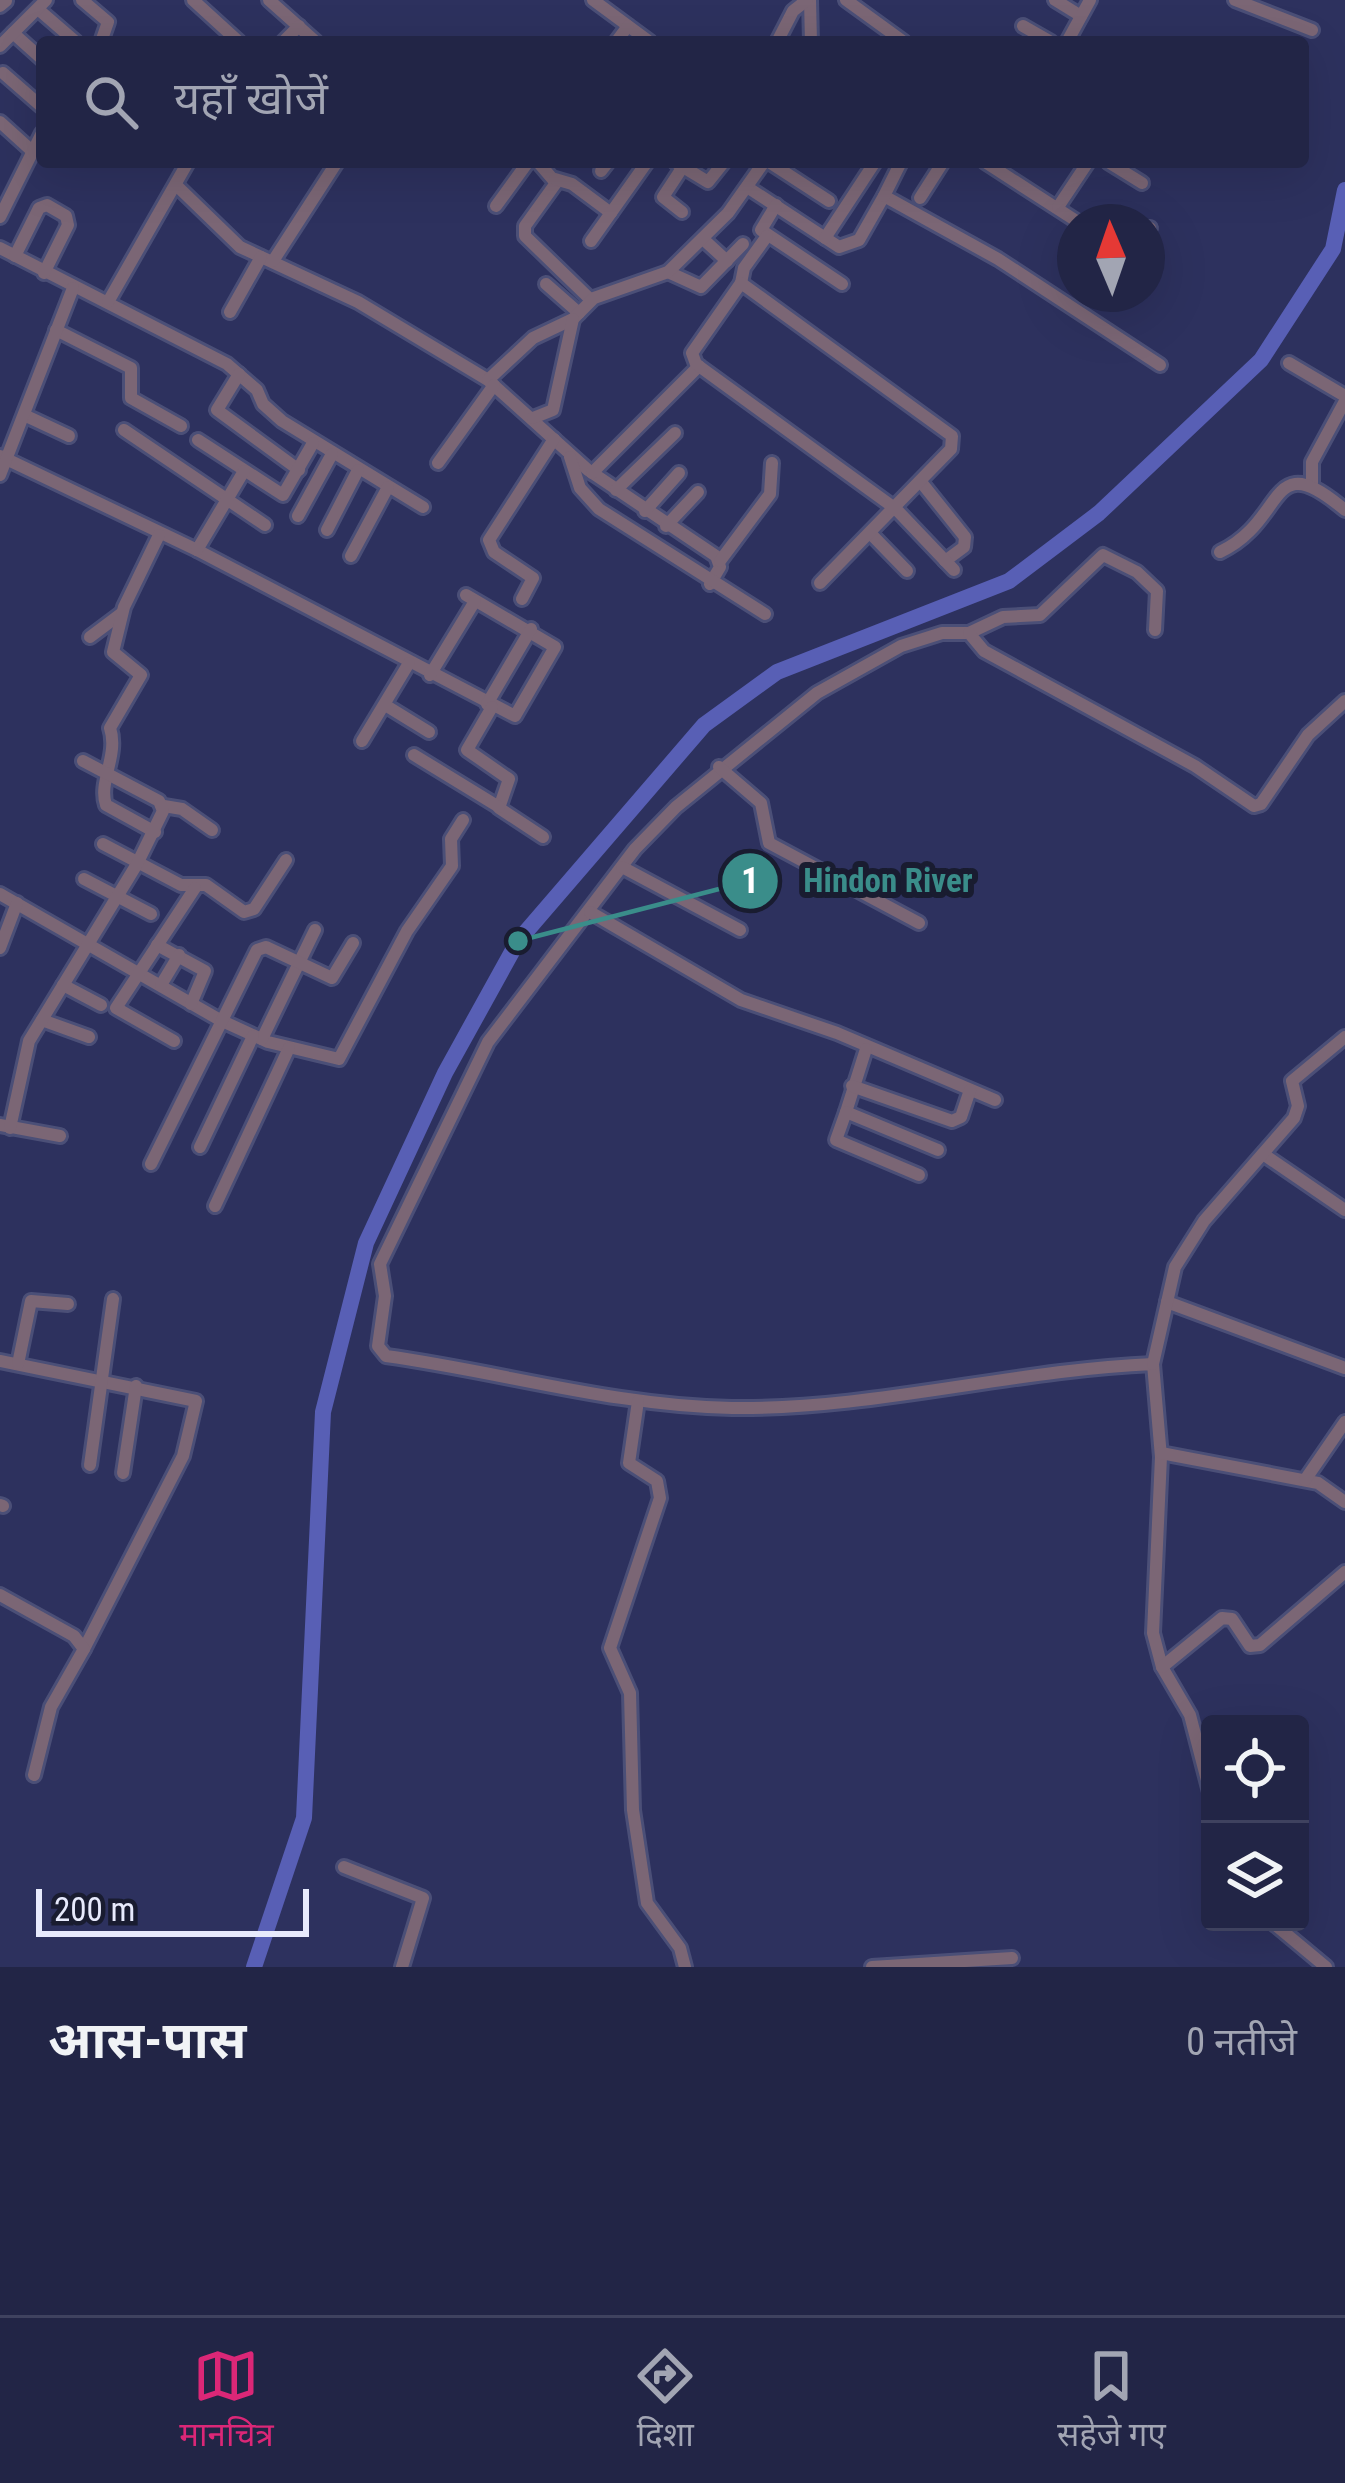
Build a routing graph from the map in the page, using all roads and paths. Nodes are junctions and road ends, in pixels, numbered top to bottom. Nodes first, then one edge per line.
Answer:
1 (82, 0) edge
2 (193, 0) edge
3 (269, 0) edge
4 (808, 0) edge
5 (846, 0) edge
6 (1055, 0) edge
7 (1090, 0) edge
8 (1235, 0) edge
9 (599, 1) edge
10 (43, 5) edge
11 (1081, 16) junction
12 (299, 26) junction
13 (628, 26) junction
14 (1023, 26) dead end
15 (1312, 30) dead end
16 (13, 33) junction
17 (71, 36) edge
18 (103, 36) edge
19 (232, 36) edge
20 (289, 36) edge
21 (310, 36) edge
22 (620, 36) edge
23 (642, 36) edge
24 (780, 36) edge
25 (811, 36) edge
26 (896, 36) edge
27 (1040, 36) edge
28 (1070, 36) edge
29 (0, 46) edge
30 (36, 54) edge
31 (1, 71) edge
32 (36, 102) edge
33 (0, 122) edge
34 (36, 144) edge
35 (32, 151) junction
36 (185, 168) edge
37 (333, 168) edge
38 (524, 168) edge
39 (544, 168) edge
40 (643, 168) edge
41 (679, 168) edge
42 (687, 168) edge
43 (719, 168) edge
44 (762, 168) edge
45 (776, 168) edge
46 (872, 168) edge
47 (898, 168) edge
48 (939, 168) edge
49 (993, 168) edge
50 (1009, 168) edge
51 (1084, 168) edge
52 (1118, 168) edge
53 (1004, 176) junction
54 (555, 179) junction
55 (1142, 182) dead end
56 (176, 184) junction
57 (747, 188) junction
58 (884, 196) junction
59 (920, 198) dead end
60 (829, 201) dead end
61 (1060, 204) edge
62 (776, 205) junction
63 (496, 206) dead end
64 (1057, 206) edge
65 (682, 212) dead end
66 (610, 213) junction
67 (0, 217) edge
68 (767, 236) junction
69 (825, 238) junction
70 (703, 239) junction
71 (591, 241) dead end
72 (742, 244) dead end
73 (0, 248) edge
74 (15, 256) junction
75 (267, 259) junction
76 (727, 261) junction
77 (668, 272) junction
78 (44, 273) junction
79 (546, 284) dead end
80 (741, 284) junction
81 (842, 284) dead end
82 (701, 287) junction
83 (73, 288) junction
84 (591, 300) junction
85 (108, 302) junction
86 (724, 306) junction
87 (230, 312) dead end
88 (576, 316) junction
89 (56, 330) junction
90 (1289, 363) dead end
91 (1160, 365) dead end
92 (699, 366) junction
93 (238, 374) junction
94 (491, 383) junction
95 (1345, 399) edge
96 (24, 416) junction
97 (533, 418) junction
98 (181, 426) dead end
99 (124, 430) dead end
100 (675, 433) dead end
101 (69, 436) dead end
102 (554, 439) junction
103 (198, 440) dead end
104 (313, 443) junction
105 (332, 454) junction
106 (569, 455) junction
107 (4, 458) edge
108 (772, 463) dead end
109 (438, 464) dead end
110 (244, 470) junction
111 (299, 470) junction
112 (358, 470) junction
113 (592, 473) junction
114 (680, 473) dead end
115 (0, 475) edge
116 (921, 482) junction
117 (1312, 482) junction
118 (388, 487) junction
119 (616, 490) junction
120 (698, 492) dead end
121 (226, 501) junction
122 (422, 507) dead end
123 (896, 509) junction
124 (1345, 510) edge
125 (645, 511) junction
126 (298, 516) dead end
127 (265, 525) dead end
128 (666, 526) junction
129 (328, 530) dead end
130 (871, 534) junction
131 (159, 535) junction
132 (686, 538) junction
133 (197, 550) junction
134 (1220, 552) dead end
135 (667, 555) junction
136 (350, 556) dead end
137 (720, 561) junction
138 (907, 571) dead end
139 (710, 584) junction
140 (820, 584) dead end
141 (522, 599) dead end
142 (123, 613) junction
143 (765, 614) dead end
144 (531, 629) junction
145 (1155, 630) dead end
146 (969, 633) junction
147 (90, 637) dead end
148 (409, 663) junction
149 (430, 675) junction
150 (1345, 701) edge
151 (385, 705) junction
152 (490, 706) junction
153 (429, 732) dead end
154 (362, 741) dead end
155 (414, 755) dead end
156 (83, 761) dead end
157 (719, 767) junction
158 (111, 772) junction
159 (164, 806) junction
160 (499, 807) junction
161 (463, 820) dead end
162 (212, 830) dead end
163 (155, 832) junction
164 (543, 837) dead end
165 (103, 844) dead end
166 (286, 860) dead end
167 (137, 864) junction
168 (622, 867) junction
169 (84, 879) dead end
170 (195, 888) junction
171 (0, 894) edge
172 (117, 897) junction
173 (17, 903) junction
174 (590, 911) junction
175 (151, 914) dead end
176 (919, 923) dead end
177 (315, 930) dead end
178 (740, 930) dead end
179 (89, 943) junction
180 (353, 943) dead end
181 (157, 945) junction
182 (0, 948) edge
183 (179, 955) junction
184 (298, 963) junction
185 (141, 972) junction
186 (63, 985) junction
187 (161, 985) junction
188 (191, 1004) junction
189 (101, 1005) dead end
190 (42, 1020) junction
191 (220, 1020) junction
192 (88, 1037) dead end
193 (257, 1037) junction
194 (174, 1041) dead end
195 (1343, 1043) edge
196 (289, 1048) junction
197 (866, 1049) junction
198 (852, 1086) junction
199 (970, 1090) junction
200 (995, 1100) dead end
201 (846, 1112) junction
202 (5, 1126) edge
203 (60, 1136) dead end
204 (200, 1147) dead end
205 (938, 1150) dead end
206 (1263, 1154) junction
207 (151, 1164) dead end
208 (919, 1175) dead end
209 (214, 1206) dead end
210 (1345, 1210) edge
211 (113, 1300) dead end
212 (1167, 1302) junction
213 (68, 1304) dead end
214 (0, 1362) edge
215 (18, 1364) junction
216 (1153, 1364) junction
217 (1345, 1368) edge
218 (102, 1378) junction
219 (136, 1385) junction
220 (638, 1401) junction
221 (1345, 1422) edge
222 (1161, 1454) junction
223 (90, 1466) dead end
224 (123, 1473) dead end
225 (1304, 1480) junction
226 (1345, 1502) edge
227 (1345, 1572) edge
228 (0, 1595) edge
229 (85, 1649) junction
230 (1162, 1667) junction
231 (1201, 1757) edge
232 (34, 1774) dead end
233 (344, 1867) dead end
234 (1283, 1931) edge
235 (1012, 1958) dead end
236 (402, 1967) edge
237 (685, 1967) edge
238 (872, 1967) edge
239 (1326, 1967) edge

1 - 18 street
2 - 19 street
3 - 12 street
4 - 24 street
4 - 25 street
5 - 26 street
6 - 11 street
7 - 11 street
8 - 15 street
9 - 13 street
10 - 16 street
10 - 17 street
11 - 28 street
12 - 20 street
12 - 21 street
13 - 22 street
13 - 23 street
14 - 27 street
16 - 29 street
16 - 30 street
31 - 32 street
33 - 35 street
34 - 35 street
35 - 67 street
36 - 56 street
37 - 75 street
38 - 63 street
39 - 54 street
40 - 66 street
41 - 65 street
42 - 43 street
44 - 57 street
45 - 60 street
46 - 69 street
47 - 58 street
48 - 59 street
49 - 53 street
50 - 53 street
51 - 61 street
52 - 55 street
53 - 64 street
54 - 66 street
54 - 84 street
56 - 75 street
56 - 85 street
57 - 62 street
57 - 70 street
58 - 69 street
58 - 91 street
62 - 68 street
62 - 69 street
66 - 71 street
68 - 80 street
68 - 81 street
70 - 76 street
70 - 77 street
72 - 76 street
73 - 74 street
74 - 78 street
74 - 78 street
75 - 87 street
75 - 94 street
76 - 82 street
77 - 82 street
77 - 84 street
78 - 83 street
79 - 88 street
80 - 86 street
80 - 116 street
82 - 86 street
83 - 85 street
83 - 89 street
84 - 88 street
85 - 93 street
86 - 92 street
88 - 94 street
88 - 97 street
89 - 96 street
89 - 98 street
90 - 95 street
92 - 113 street
92 - 123 street
93 - 104 street
93 - 111 street
94 - 97 street
94 - 109 street
95 - 117 street
96 - 101 street
96 - 107 street
97 - 102 street
99 - 121 street
100 - 119 street
102 - 106 street
102 - 141 street
103 - 110 street
104 - 105 street
104 - 111 street
105 - 112 street
105 - 126 street
106 - 113 street
106 - 135 street
107 - 115 street
107 - 131 street
108 - 137 street
110 - 111 street
110 - 121 street
112 - 118 street
112 - 129 street
113 - 119 street
114 - 125 street
116 - 123 street
116 - 123 street
117 - 124 street
117 - 134 street
118 - 122 street
118 - 136 street
119 - 125 street
120 - 128 street
121 - 127 street
121 - 133 street
123 - 130 street
125 - 128 street
128 - 132 street
130 - 138 street
130 - 140 street
131 - 133 street
131 - 142 street
132 - 135 street
132 - 137 street
133 - 148 street
135 - 139 street
137 - 139 street
139 - 143 street
142 - 147 street
142 - 158 street
144 - 149 street
144 - 152 street
144 - 152 street
145 - 146 street
146 - 150 street
146 - 157 street
148 - 149 street
148 - 151 street
149 - 152 street
151 - 153 street
151 - 154 street
152 - 160 street
155 - 160 street
156 - 158 street
157 - 168 street
157 - 176 street
158 - 159 street
158 - 163 street
159 - 162 street
159 - 163 street
160 - 164 street
161 - 196 street
163 - 167 street
165 - 167 street
166 - 170 street
167 - 170 street
167 - 172 street
168 - 174 street
168 - 178 street
169 - 172 street
170 - 181 street
171 - 173 street
172 - 175 street
172 - 179 street
173 - 179 street
173 - 182 street
174 - 197 street
174 - 220 street
177 - 184 street
179 - 185 street
179 - 186 street
180 - 184 street
181 - 183 street
181 - 185 street
183 - 187 street
183 - 188 street
184 - 191 street
184 - 193 street
185 - 187 street
185 - 194 street
186 - 189 street
186 - 190 street
187 - 188 street
188 - 191 street
190 - 192 street
190 - 202 street
191 - 193 street
191 - 207 street
193 - 196 street
193 - 204 street
195 - 206 street
196 - 209 street
197 - 198 street
197 - 199 street
198 - 199 street
198 - 201 street
199 - 200 street
201 - 205 street
201 - 208 street
202 - 203 street
206 - 210 street
206 - 212 street
211 - 218 street
212 - 216 street
212 - 217 street
213 - 215 street
214 - 215 street
215 - 218 street
216 - 220 street
216 - 222 street
218 - 219 street
218 - 223 street
219 - 224 street
219 - 229 street
220 - 237 street
221 - 225 street
222 - 225 street
222 - 230 street
225 - 226 street
227 - 230 street
228 - 229 street
229 - 232 street
230 - 231 street
233 - 236 street
234 - 239 street
235 - 238 street

